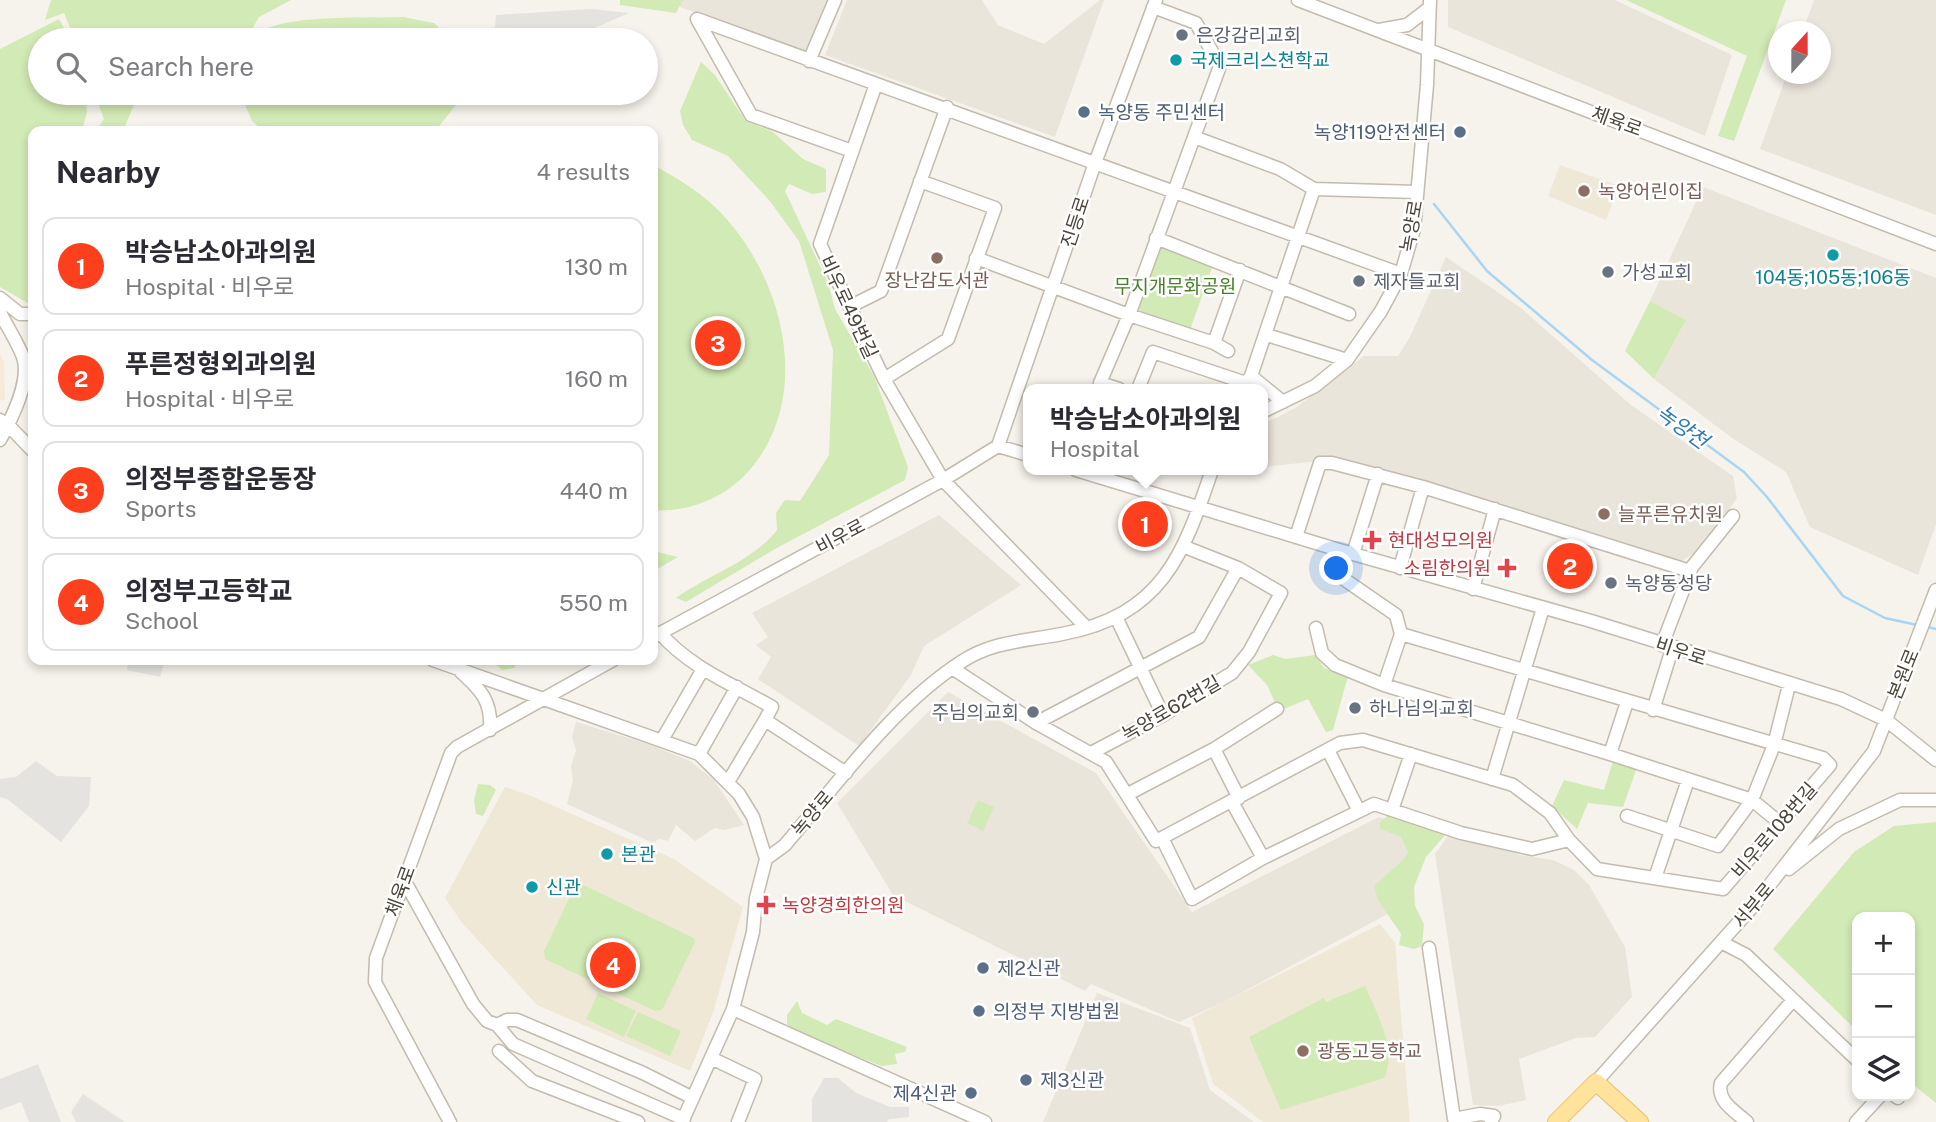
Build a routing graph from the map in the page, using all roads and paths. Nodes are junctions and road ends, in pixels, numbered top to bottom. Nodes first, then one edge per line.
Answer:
1 (835, 0) edge
2 (1298, 0) edge
3 (1155, 3) edge
4 (1429, 4) edge
5 (1376, 31) junction
6 (1428, 50) junction
7 (809, 61) junction
8 (876, 84) junction
9 (947, 107) junction
10 (1194, 137) junction
11 (852, 151) junction
12 (1095, 163) junction
13 (920, 181) junction
14 (1314, 189) junction
15 (1417, 191) junction
16 (1173, 192) junction
17 (1156, 238) junction
18 (1296, 238) junction
19 (1936, 244) edge
20 (976, 258) junction
21 (1240, 270) junction
22 (1401, 274) junction
23 (1054, 286) junction
24 (1281, 286) junction
25 (0, 298) edge
26 (850, 306) junction
27 (0, 312) edge
28 (28, 314) edge
29 (1349, 314) dead end
30 (1129, 315) junction
31 (1267, 335) junction
32 (1214, 343) junction
33 (1228, 351) dead end
34 (1347, 360) junction
35 (1251, 376) junction
36 (884, 379) junction
37 (1103, 384) edge
38 (1140, 384) edge
39 (1261, 384) edge
40 (1268, 390) edge
41 (1283, 402) junction
42 (1268, 409) edge
43 (4, 423) edge
44 (0, 440) edge
45 (998, 446) junction
46 (28, 447) edge
47 (1023, 454) edge
48 (1378, 474) junction
49 (1092, 475) edge
50 (1210, 475) edge
51 (943, 480) junction
52 (1423, 486) junction
53 (1200, 508) junction
54 (1495, 509) junction
55 (1733, 516) dead end
56 (1296, 537) junction
57 (1185, 547) junction
58 (1339, 550) junction
59 (1353, 554) junction
60 (1238, 568) junction
61 (1400, 568) junction
62 (1689, 573) junction
63 (1473, 589) junction
64 (1934, 596) edge
65 (1543, 608) junction
66 (1116, 617) junction
67 (1087, 628) junction
68 (1316, 628) dead end
69 (658, 634) edge
70 (1401, 634) junction
71 (658, 637) edge
72 (1667, 647) junction
73 (450, 665) edge
74 (604, 665) edge
75 (454, 666) junction
76 (703, 668) junction
77 (952, 668) junction
78 (1139, 669) junction
79 (1525, 672) junction
80 (1384, 685) junction
81 (1789, 685) junction
82 (737, 687) junction
83 (543, 699) junction
84 (1627, 702) junction
85 (1277, 709) dead end
86 (1653, 710) junction
87 (1163, 715) junction
88 (765, 720) junction
89 (1886, 720) junction
90 (1509, 722) junction
91 (1036, 723) junction
92 (490, 730) junction
93 (662, 740) junction
94 (1774, 745) junction
95 (1214, 749) junction
96 (1328, 750) junction
97 (1093, 752) junction
98 (699, 754) junction
99 (1411, 754) junction
100 (1610, 754) junction
101 (1936, 760) edge
102 (846, 773) junction
103 (1492, 779) junction
104 (1688, 780) junction
105 (728, 782) junction
106 (1128, 794) junction
107 (1236, 800) junction
108 (1752, 800) junction
109 (1936, 800) edge
110 (1392, 810) junction
111 (1359, 811) junction
112 (1627, 816) dead end
113 (1780, 822) junction
114 (1670, 831) junction
115 (1162, 838) junction
116 (1569, 840) junction
117 (1263, 858) junction
118 (766, 859) junction
119 (1655, 878) junction
120 (404, 880) junction
121 (1769, 885) junction
122 (1721, 942) junction
123 (1429, 948) dead end
124 (1793, 1000) junction
125 (733, 1009) junction
126 (498, 1025) junction
127 (499, 1051) dead end
128 (1852, 1055) edge
129 (712, 1058) junction
130 (1596, 1082) junction
131 (693, 1098) junction
132 (1875, 1101) edge
133 (683, 1120) edge
134 (450, 1122) edge
135 (638, 1122) edge
136 (738, 1122) edge
137 (985, 1122) edge
138 (1491, 1122) edge
139 (1556, 1122) edge
140 (1640, 1122) edge
141 (1747, 1122) edge
142 (1856, 1122) edge

1 - 7 street
2 - 5 street, 체육로
3 - 10 street
3 - 12 street, 진등로
4 - 5 street
4 - 6 street, 녹양로
5 - 6 street, 체육로
6 - 15 street, 녹양로
6 - 19 street, 체육로
7 - 8 street
7 - 11 street
8 - 9 street
8 - 11 street, 비우로49번길
9 - 12 street
9 - 13 street
10 - 14 street
10 - 16 street
11 - 26 street, 비우로49번길
12 - 16 street
12 - 23 street, 진등로
13 - 20 street
13 - 26 street
14 - 15 street
14 - 18 street
15 - 22 street, 녹양로
16 - 17 street
16 - 18 street
17 - 21 street
17 - 30 street
18 - 22 street
18 - 24 street
20 - 23 street
20 - 36 street
21 - 24 street
21 - 32 street
22 - 34 street, 녹양로
23 - 30 street
23 - 45 street, 진등로
24 - 29 street
24 - 31 street
25 - 28 street
26 - 36 street, 비우로49번길
27 - 43 street
30 - 32 street
30 - 37 street
31 - 34 street
31 - 35 street
32 - 33 street
34 - 41 street, 녹양로
35 - 38 street
35 - 39 street
36 - 51 street, 비우로49번길
40 - 41 street
41 - 42 street, 녹양로
43 - 44 street
43 - 46 street
45 - 47 street
45 - 51 street, 비우로
48 - 52 street
48 - 56 street
48 - 59 street
49 - 53 street, 비우로
50 - 53 street, 녹양로
51 - 67 street
51 - 69 street, 비우로
52 - 54 street
52 - 61 street
53 - 56 street, 비우로
53 - 57 street, 녹양로
54 - 62 street
54 - 63 street
55 - 62 street
56 - 58 street, 비우로
57 - 60 street, 녹양로62번길
57 - 66 street, 녹양로
58 - 59 street, 비우로
58 - 70 street
59 - 61 street, 비우로
60 - 78 street
60 - 87 street, 녹양로62번길
61 - 63 street, 비우로
62 - 72 street
63 - 65 street, 비우로
64 - 89 street, 본원로
65 - 72 street, 비우로
65 - 79 street
66 - 67 street, 녹양로
66 - 78 street
67 - 77 street, 녹양로
68 - 80 street
70 - 79 street
70 - 80 street
71 - 76 street
72 - 81 street, 비우로
72 - 86 street
73 - 75 street
74 - 83 street
75 - 83 street
75 - 92 street
76 - 82 street
76 - 93 street
77 - 91 street, 녹양로62번길
77 - 102 street, 녹양로
78 - 87 street
78 - 91 street
79 - 84 street
79 - 90 street
80 - 90 street
81 - 89 street, 비우로
81 - 94 street, 비우로108번길
82 - 88 street
82 - 98 street
83 - 92 street, 체육로
83 - 93 street
84 - 86 street
84 - 100 street
85 - 95 street
86 - 94 street
87 - 97 street, 녹양로62번길
88 - 102 street
88 - 105 street
89 - 101 street
89 - 121 street, 서부로
90 - 100 street
90 - 103 street
91 - 97 street, 녹양로62번길
92 - 120 street, 체육로
93 - 98 street
94 - 108 street, 비우로108번길
94 - 113 street, 비우로108번길
95 - 106 street
95 - 107 street
96 - 99 street
96 - 107 street
96 - 111 street
97 - 106 street, 녹양로62번길
98 - 105 street
99 - 103 street
99 - 110 street
100 - 104 street
102 - 118 street, 녹양로
103 - 116 street
104 - 108 street
104 - 114 street
105 - 118 street
106 - 115 street, 녹양로62번길
107 - 115 street
107 - 117 street
108 - 113 street
108 - 114 street, 비우로108번길
109 - 121 street
110 - 111 street, 녹양로62번길
110 - 116 street, 녹양로62번길
111 - 117 street, 녹양로62번길
112 - 114 street, 비우로108번길
113 - 119 street, 비우로108번길
114 - 119 street
115 - 117 street, 녹양로62번길
116 - 119 street, 비우로108번길
118 - 125 street
120 - 126 street
120 - 134 street, 체육로
121 - 122 street, 서부로
122 - 124 street
122 - 130 street, 서부로
123 - 138 street
124 - 128 street
124 - 141 street
125 - 129 street
125 - 137 street
126 - 131 street
126 - 133 street
127 - 135 street
129 - 131 street
129 - 136 street
130 - 139 main road, 서부로
130 - 140 main road
131 - 133 street
132 - 142 street

